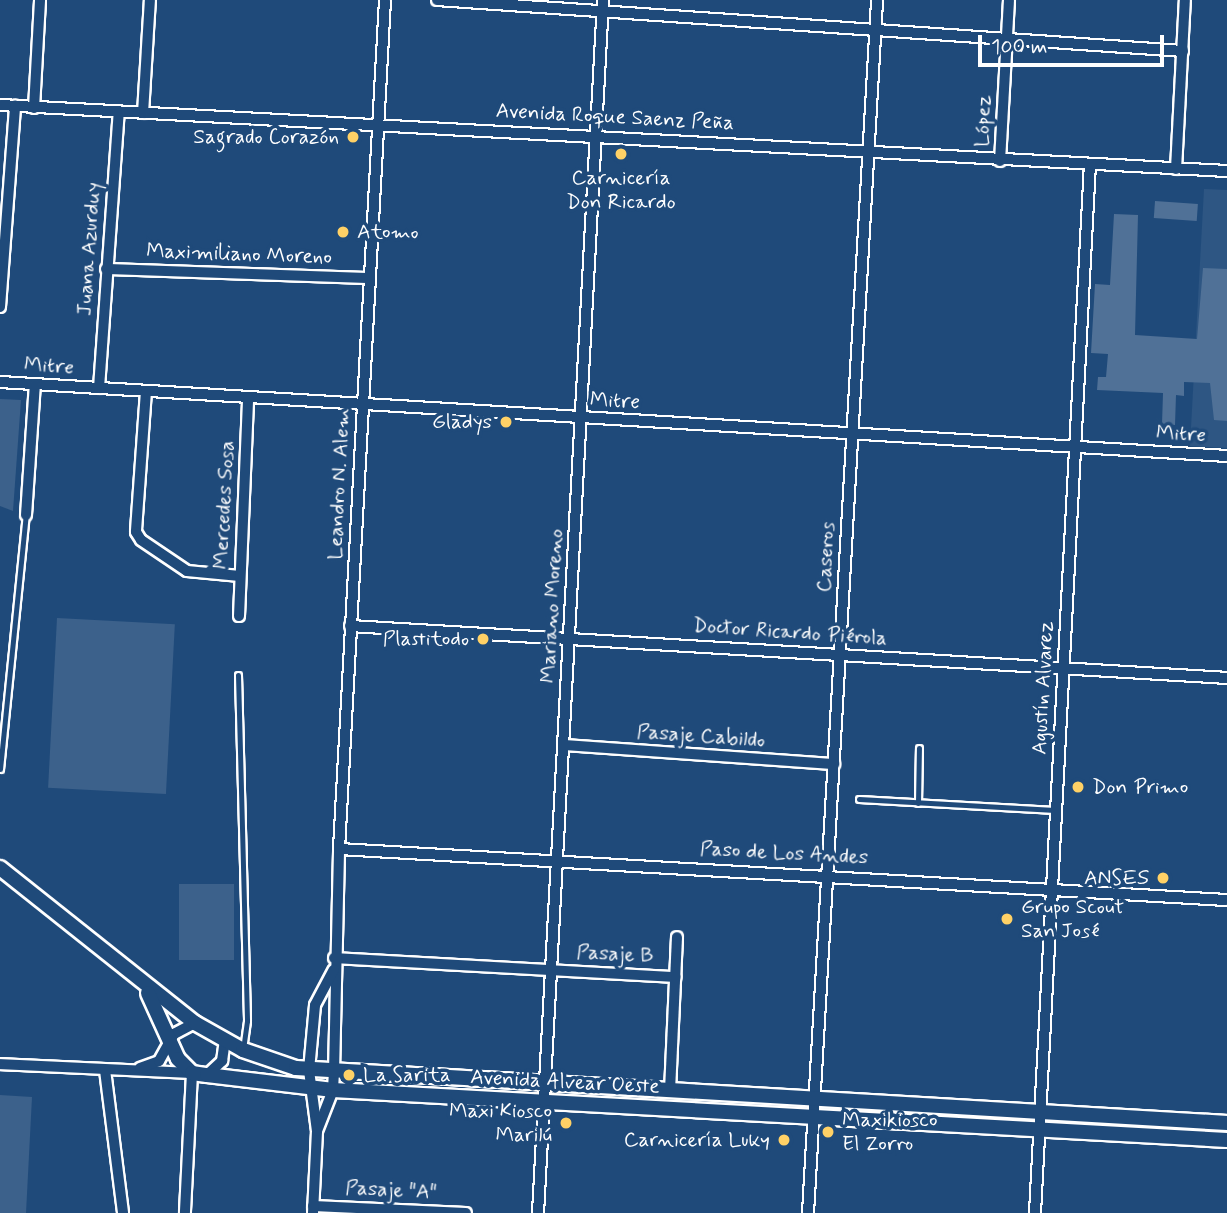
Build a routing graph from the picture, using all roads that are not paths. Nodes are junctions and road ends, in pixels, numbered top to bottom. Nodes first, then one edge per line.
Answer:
1 (40, 0) edge
2 (150, 0) edge
3 (385, 0) edge
4 (437, 0) edge
5 (877, 0) edge
6 (1009, 0) edge
7 (1185, 0) edge
8 (603, 5) edge
9 (875, 29) junction
10 (1007, 37) junction
11 (1183, 51) junction
12 (0, 105) edge
13 (15, 106) junction
14 (34, 108) junction
15 (119, 112) junction
16 (143, 113) junction
17 (378, 124) junction
18 (597, 134) junction
19 (868, 152) junction
20 (1000, 161) junction
21 (1090, 165) junction
22 (1176, 169) junction
23 (1227, 171) edge
24 (106, 268) junction
25 (369, 278) junction
26 (0, 307) edge
27 (0, 382) edge
28 (35, 384) junction
29 (99, 388) junction
30 (146, 391) junction
31 (248, 397) junction
32 (362, 404) junction
33 (582, 418) junction
34 (852, 432) junction
35 (1075, 448) junction
36 (1227, 456) edge
37 (26, 515) joint
38 (240, 576) junction
39 (239, 616) dead end
40 (350, 626) junction
41 (569, 637) junction
42 (841, 655) junction
43 (1063, 667) junction
44 (238, 675) dead end
45 (1227, 678) edge
46 (566, 745) junction
47 (919, 748) dead end
48 (834, 764) junction
49 (0, 769) edge
50 (859, 799) dead end
51 (918, 803) junction
52 (1055, 810) junction
53 (339, 849) junction
54 (560, 861) junction
55 (0, 868) edge
56 (829, 873) junction
57 (1050, 890) junction
58 (1227, 900) edge
59 (677, 937) dead end
60 (334, 958) junction
61 (334, 970) junction
62 (553, 970) junction
63 (675, 977) junction
64 (142, 983) junction
65 (195, 1023) junction
66 (225, 1040) junction
67 (170, 1045) junction
68 (243, 1051) junction
69 (0, 1064) edge
70 (105, 1070) junction
71 (309, 1070) junction
72 (131, 1071) junction
73 (334, 1072) junction
74 (200, 1074) junction
75 (547, 1084) junction
76 (312, 1088) junction
77 (333, 1090) junction
78 (670, 1091) junction
79 (816, 1098) junction
80 (546, 1102) junction
81 (1040, 1110) junction
82 (815, 1117) junction
83 (1227, 1123) edge
84 (1040, 1130) junction
85 (317, 1131) junction
86 (1227, 1140) edge
87 (313, 1209) edge
88 (123, 1213) edge
89 (185, 1213) edge
90 (466, 1213) edge
91 (538, 1213) edge
92 (808, 1213) edge
93 (1035, 1213) edge

1 - 14 street
2 - 16 street
3 - 17 street, Leandro N. Alem
4 - 8 street
5 - 9 street, Caseros
6 - 10 street, López
7 - 11 street
8 - 9 street
8 - 18 street, Mariano Moreno
9 - 10 street
9 - 19 street, Caseros
10 - 11 street
10 - 20 street, López
11 - 22 street
12 - 13 street, Avenida Roque Saenz Peña
13 - 14 street, Avenida Roque Saenz Peña
13 - 26 street
14 - 15 street, Avenida Roque Saenz Peña
15 - 16 street, Avenida Roque Saenz Peña
15 - 24 street, Juana Azurduy
16 - 17 street, Avenida Roque Saenz Peña
17 - 18 street, Avenida Roque Saenz Peña
17 - 25 street, Leandro N. Alem
18 - 19 street, Avenida Roque Saenz Peña
18 - 33 street, Mariano Moreno
19 - 20 street, Avenida Roque Saenz Peña
19 - 34 street, Caseros
20 - 21 street, Avenida Roque Saenz Peña
21 - 22 street, Avenida Roque Saenz Peña
21 - 35 street, Agustín Alvarez
22 - 23 street, Avenida Roque Saenz Peña
24 - 25 street, Maximiliano Moreno
24 - 29 street, Juana Azurduy
25 - 32 street, Leandro N. Alem
27 - 28 street, Mitre
28 - 29 street, Mitre
28 - 37 street
29 - 30 street, Mitre
30 - 31 street, Mitre
30 - 38 street
31 - 32 street, Mitre
31 - 38 street, Mercedes Sosa
32 - 33 street, Mitre
32 - 40 street, Leandro N. Alem
33 - 34 street, Mitre
33 - 41 street, Mariano Moreno
34 - 35 street, Mitre
34 - 42 street, Caseros
35 - 36 street, Mitre
35 - 43 street, Agustín Alvarez
37 - 49 lane
38 - 39 street, Mercedes Sosa
40 - 41 street, Doctor Ricardo Piérola
40 - 53 street, Leandro N. Alem
41 - 42 street, Doctor Ricardo Piérola
41 - 46 street, Mariano Moreno
42 - 43 street, Doctor Ricardo Piérola
42 - 48 street, Caseros
43 - 45 street, Doctor Ricardo Piérola
43 - 52 street, Agustín Alvarez
44 - 68 lane
46 - 48 street, Pasaje Cabildo
46 - 54 street, Mariano Moreno
47 - 51 lane
48 - 56 street, Caseros
50 - 51 lane
51 - 52 lane
52 - 57 street, Agustín Alvarez
53 - 54 street, Paso de Los Andes
53 - 60 street, Leandro N. Alem
54 - 56 street, Paso de Los Andes
54 - 62 street, Mariano Moreno
55 - 64 main road, Avenida Alvear Oeste
56 - 57 street, Paso de Los Andes
56 - 79 street, Caseros
57 - 58 street, Paso de Los Andes
57 - 81 street, Agustín Alvarez
59 - 63 street
60 - 61 street, Leandro N. Alem
60 - 62 street, Pasaje B
61 - 71 street, Leandro N. Alem
61 - 73 street, Leandro N. Alem
62 - 63 street, Pasaje B
62 - 75 street, Mariano Moreno
63 - 78 street
64 - 65 main road, Avenida Alvear Oeste
64 - 67 main road
65 - 66 main road, Avenida Alvear Oeste
65 - 67 street
66 - 68 main road, Avenida Alvear Oeste
66 - 74 street
67 - 72 street
67 - 74 main road
68 - 71 main road, Avenida Alvear Oeste
69 - 70 street
70 - 72 street
70 - 88 street
71 - 73 main road, Avenida Alvear Oeste
71 - 76 street, Leandro N. Alem
72 - 74 street
73 - 75 main road, Avenida Alvear Oeste
73 - 77 street, Leandro N. Alem
74 - 76 main road, Avenida Alvear Oeste
74 - 89 street
75 - 78 main road, Avenida Alvear Oeste
75 - 80 street, Mariano Moreno
76 - 77 main road, Avenida Alvear Oeste
76 - 85 street, Leandro N. Alem
77 - 80 main road, Avenida Alvear Oeste
77 - 85 street, Leandro N. Alem
78 - 79 main road, Avenida Alvear Oeste
79 - 81 main road, Avenida Alvear Oeste
79 - 82 street, Caseros
80 - 82 main road, Avenida Alvear Oeste
80 - 91 street, Mariano Moreno
81 - 83 main road, Avenida Alvear Oeste
81 - 84 street, Agustín Alvarez
82 - 84 main road, Avenida Alvear Oeste
82 - 92 street, Caseros
84 - 86 main road, Avenida Alvear Oeste
84 - 93 street, Agustín Alvarez
85 - 87 street, Leandro N. Alem
87 - 90 street, Pasaje "A"

